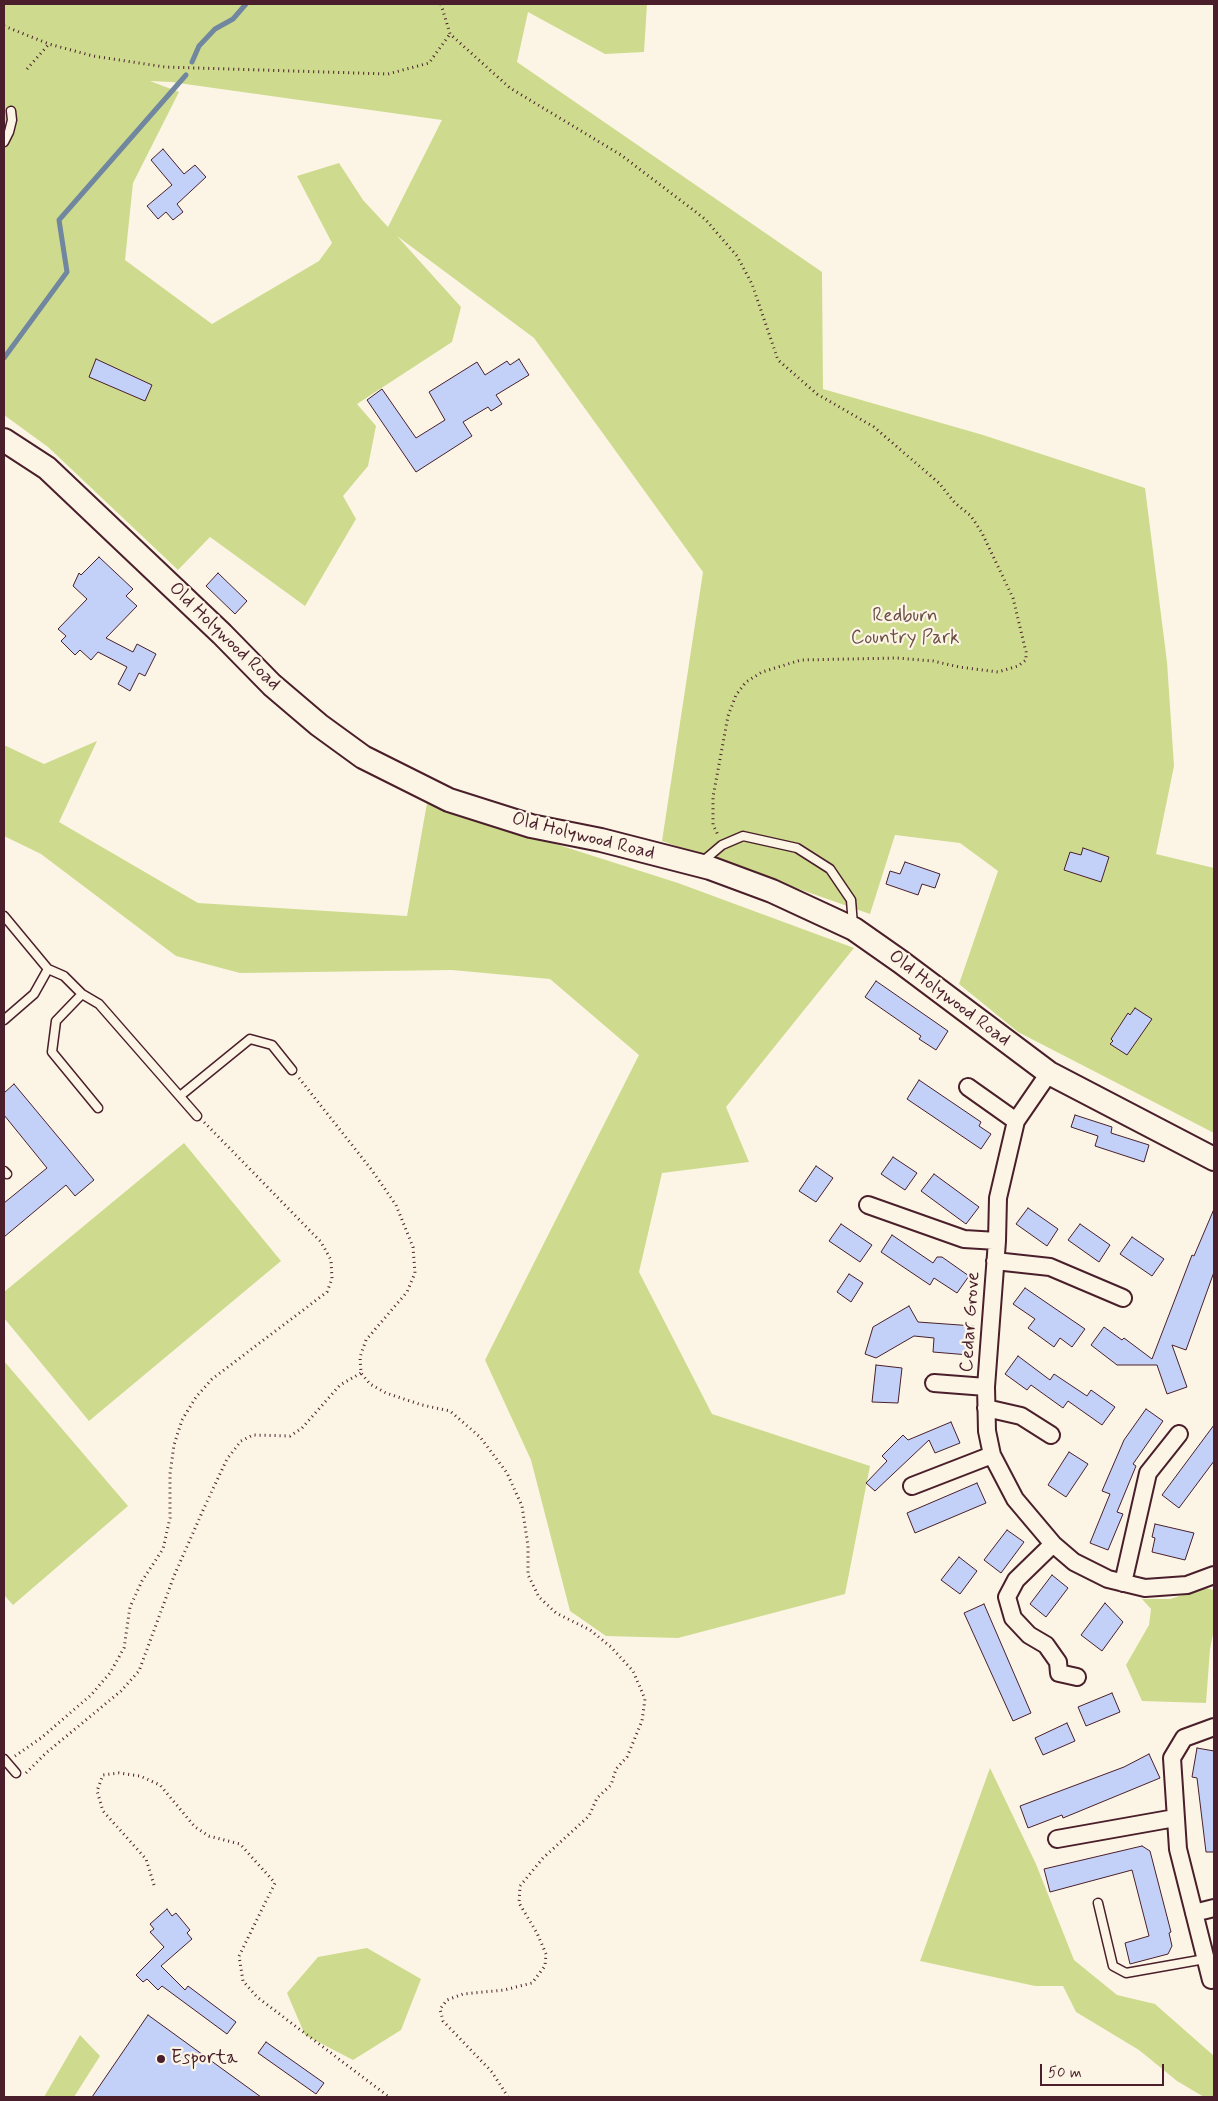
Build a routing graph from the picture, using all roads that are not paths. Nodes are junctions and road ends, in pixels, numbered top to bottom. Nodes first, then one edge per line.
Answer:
1 (11, 112) dead end
2 (4, 142) edge
3 (4, 440) edge
4 (699, 865) junction
5 (4, 916) edge
6 (854, 929) junction
7 (48, 969) junction
8 (82, 994) junction
9 (4, 1020) edge
10 (292, 1070) road end
11 (1048, 1073) junction
12 (968, 1087) dead end
13 (180, 1096) junction
14 (98, 1108) dead end
15 (197, 1116) road end
16 (1016, 1121) junction
17 (1214, 1159) edge
18 (868, 1205) dead end
19 (997, 1241) junction
20 (995, 1261) junction
21 (1123, 1298) dead end
22 (934, 1383) dead end
23 (986, 1386) junction
24 (986, 1408) junction
25 (1179, 1434) dead end
26 (1051, 1435) dead end
27 (992, 1455) junction
28 (912, 1486) dead end
29 (1053, 1544) junction
30 (1214, 1574) edge
31 (1123, 1583) junction
32 (1077, 1677) dead end
33 (1214, 1727) edge
34 (5, 1761) edge
35 (16, 1773) road end
36 (1175, 1818) junction
37 (1056, 1839) dead end
38 (1098, 1902) dead end
39 (1214, 1908) edge
40 (1194, 1913) junction
41 (1205, 1959) junction
42 (1211, 1980) dead end

1 - 2 lane
3 - 4 street, Old Holywood Road
4 - 6 street, Old Holywood Road
4 - 6 lane
5 - 7 lane
6 - 11 street, Old Holywood Road
7 - 8 lane
7 - 9 lane
8 - 13 lane
8 - 14 lane
10 - 13 lane
11 - 16 street, Cedar Grove
11 - 17 street, Old Holywood Road
12 - 16 street
13 - 15 lane
16 - 19 street, Cedar Grove
18 - 19 street
19 - 20 street, Cedar Grove
20 - 21 street, Cedar Grove
20 - 23 street, Cedar Grove
22 - 23 street, Cedar Grove
23 - 24 street, Cedar Grove
24 - 26 street
24 - 27 street, Cedar Grove
25 - 31 street
27 - 28 street
27 - 29 street, Cedar Grove
29 - 31 street, Cedar Grove
29 - 32 street
30 - 31 street, Cedar Grove
33 - 36 street
34 - 35 lane
36 - 37 street
36 - 40 street
38 - 41 lane
39 - 40 street
40 - 41 street
41 - 42 street

